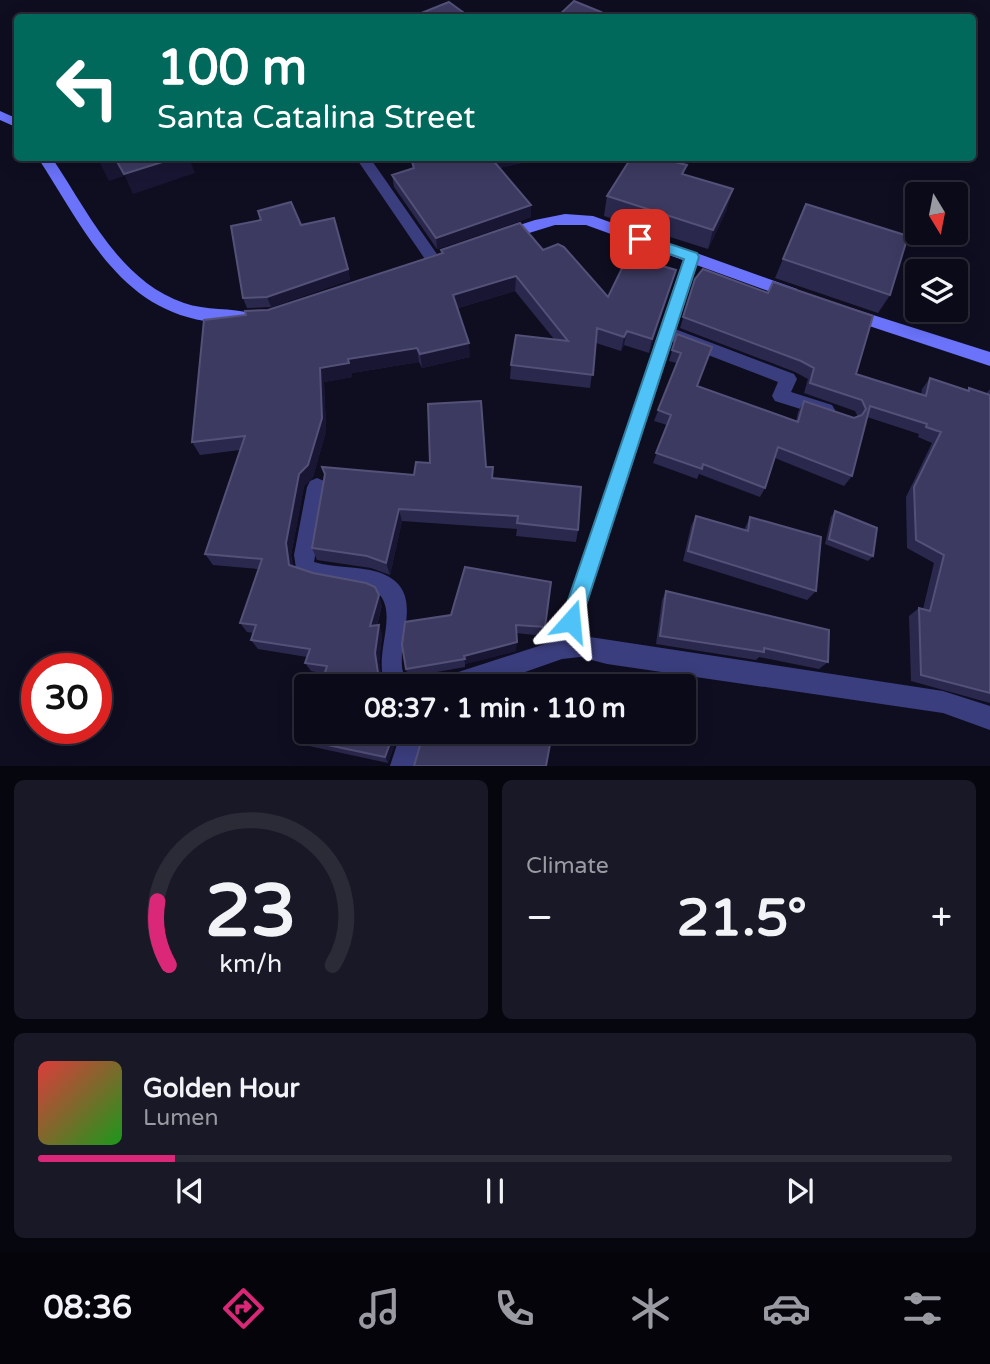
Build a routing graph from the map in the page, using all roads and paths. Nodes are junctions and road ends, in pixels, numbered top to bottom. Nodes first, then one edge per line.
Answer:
1 (47, 161) edge
2 (365, 161) edge
3 (492, 240) edge
4 (692, 257) junction
5 (433, 261) edge
6 (803, 298) edge
7 (841, 310) edge
8 (259, 317) edge
9 (667, 332) junction
10 (990, 359) edge
11 (848, 418) edge
12 (317, 487) dead end
13 (562, 648) junction
14 (393, 674) edge
15 (488, 674) edge
16 (990, 718) edge
17 (409, 744) edge
18 (402, 765) edge

1 - 8 street
2 - 5 street
3 - 4 street
4 - 6 street
4 - 9 street
7 - 10 street
9 - 11 street
9 - 13 street
12 - 14 street
13 - 15 street
13 - 16 street
17 - 18 street

